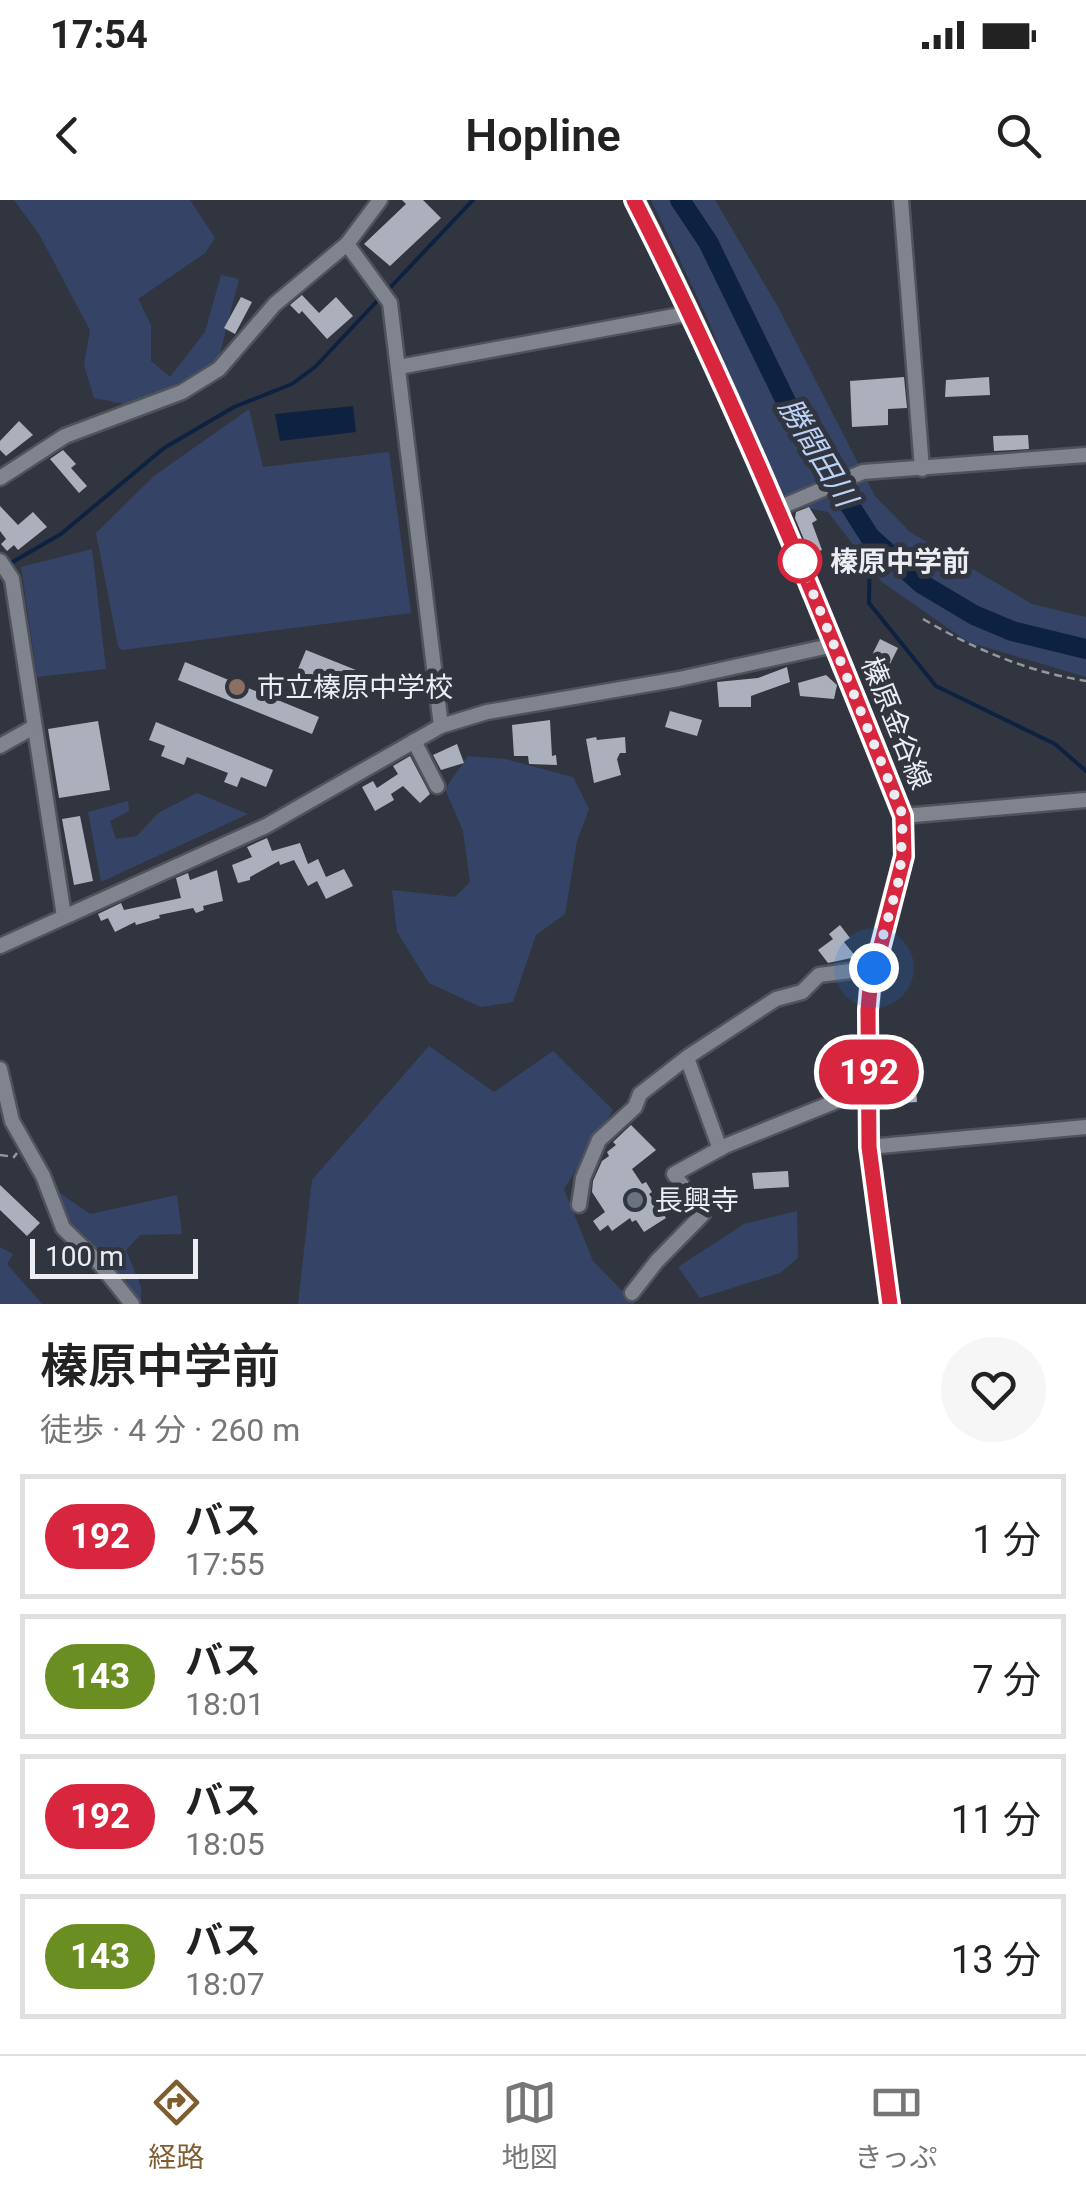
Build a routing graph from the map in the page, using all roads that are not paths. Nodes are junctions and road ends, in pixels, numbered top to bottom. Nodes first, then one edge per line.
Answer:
1 (380, 200) edge
2 (634, 200) edge
3 (901, 200) edge
4 (347, 244) junction
5 (692, 313) junction
6 (399, 367) junction
7 (1086, 456) edge
8 (922, 469) junction
9 (0, 478) edge
10 (779, 508) junction
11 (0, 561) edge
12 (834, 645) junction
13 (442, 726) junction
14 (32, 728) junction
15 (414, 742) junction
16 (0, 746) edge
17 (437, 786) dead end
18 (1086, 800) edge
19 (903, 816) junction
20 (64, 916) junction
21 (0, 947) edge
22 (874, 968) junction
23 (686, 1058) junction
24 (0, 1069) edge
25 (869, 1088) junction
26 (1086, 1127) edge
27 (869, 1147) junction
28 (720, 1149) junction
29 (674, 1174) junction
30 (657, 1183) dead end
31 (579, 1205) dead end
32 (632, 1293) dead end
33 (132, 1304) edge
34 (890, 1304) edge

1 - 4 street
2 - 5 main road, 榛原金谷線
3 - 8 street
4 - 6 street
4 - 9 street
5 - 6 street
5 - 10 main road, 榛原金谷線
6 - 13 street
7 - 8 street
8 - 10 street
10 - 12 main road, 榛原金谷線
11 - 14 street
12 - 13 street
12 - 19 main road, 榛原金谷線
13 - 15 street
14 - 16 street
14 - 20 street
15 - 17 street
15 - 20 street
18 - 19 street
19 - 22 main road, 榛原金谷線
20 - 21 street
22 - 23 street
22 - 25 main road, 榛原金谷線
23 - 28 street
23 - 31 street
24 - 33 street
25 - 27 main road, 榛原金谷線
25 - 28 street
26 - 27 street
27 - 34 main road, 榛原金谷線
28 - 29 street
29 - 30 street
29 - 32 street

